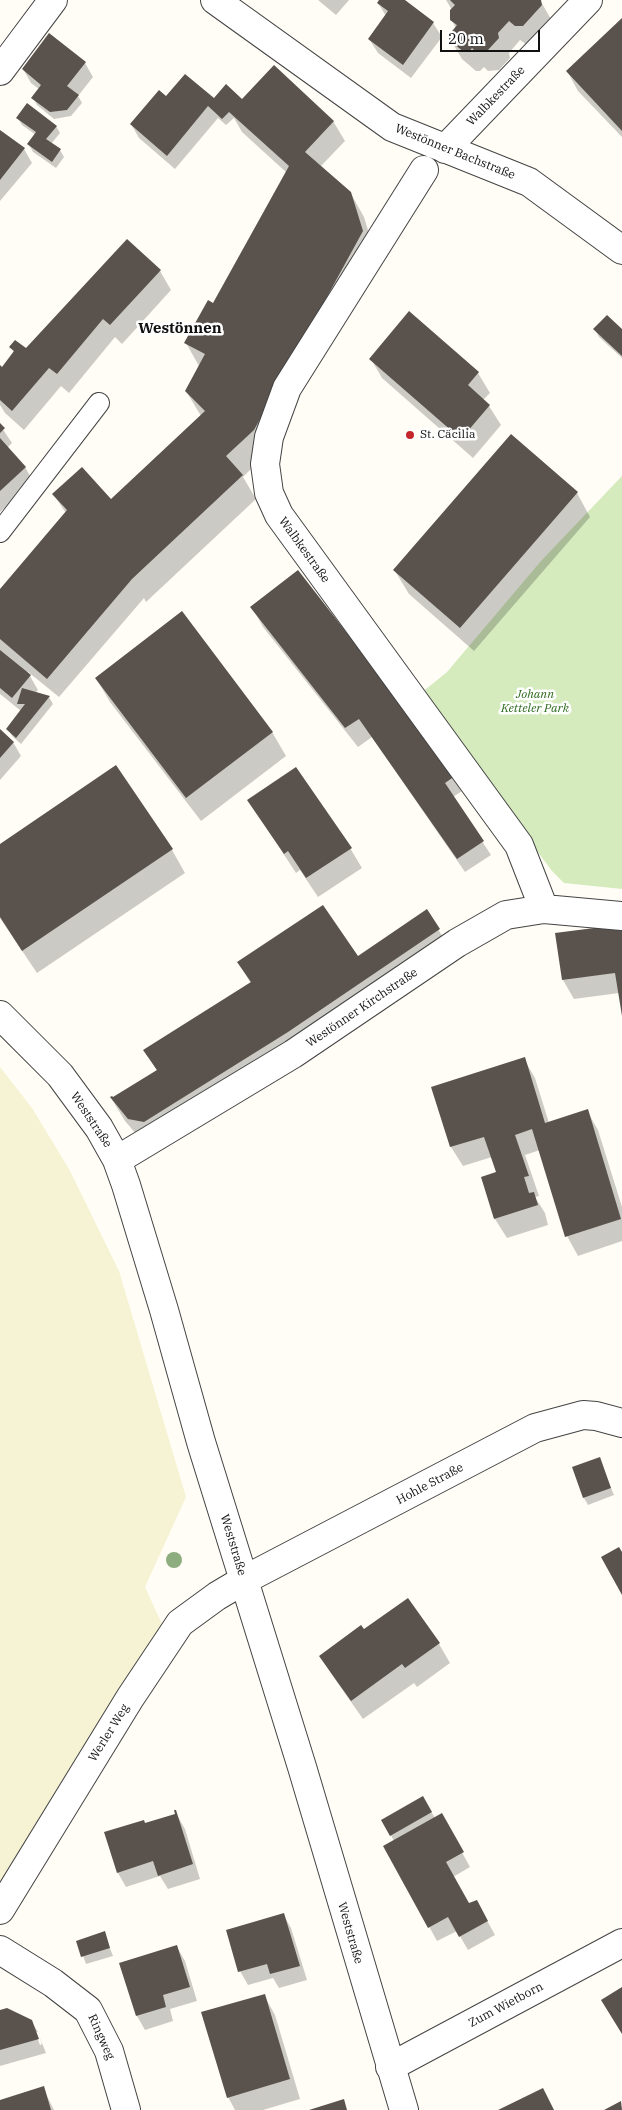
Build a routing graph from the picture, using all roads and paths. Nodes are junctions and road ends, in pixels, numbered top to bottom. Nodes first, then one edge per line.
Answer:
1 (53, 0) edge
2 (215, 0) edge
3 (588, 0) edge
4 (0, 71) edge
5 (445, 149) junction
6 (424, 170) dead end
7 (622, 250) edge
8 (99, 403) dead end
9 (0, 532) edge
10 (544, 909) junction
11 (622, 916) edge
12 (0, 1015) edge
13 (117, 1160) junction
14 (622, 1423) edge
15 (244, 1580) junction
16 (0, 1910) edge
17 (622, 1943) edge
18 (0, 1950) edge
19 (390, 2067) junction
20 (126, 2110) edge
21 (404, 2110) edge

1 - 4 street
2 - 5 street, Westönner Bachstraße
3 - 5 street, Walbkestraße
5 - 7 street, Westönner Bachstraße
6 - 10 street, Walbkestraße
8 - 9 lane
10 - 11 street, Westönner Kirchstraße
10 - 13 street, Westönner Kirchstraße
12 - 13 street, Weststraße
13 - 15 street, Weststraße
14 - 15 street, Hohle Straße
15 - 16 street, Werler Weg
15 - 19 street, Weststraße
17 - 19 street, Zum Wietborn
18 - 20 street, Ringweg
19 - 21 street, Weststraße

